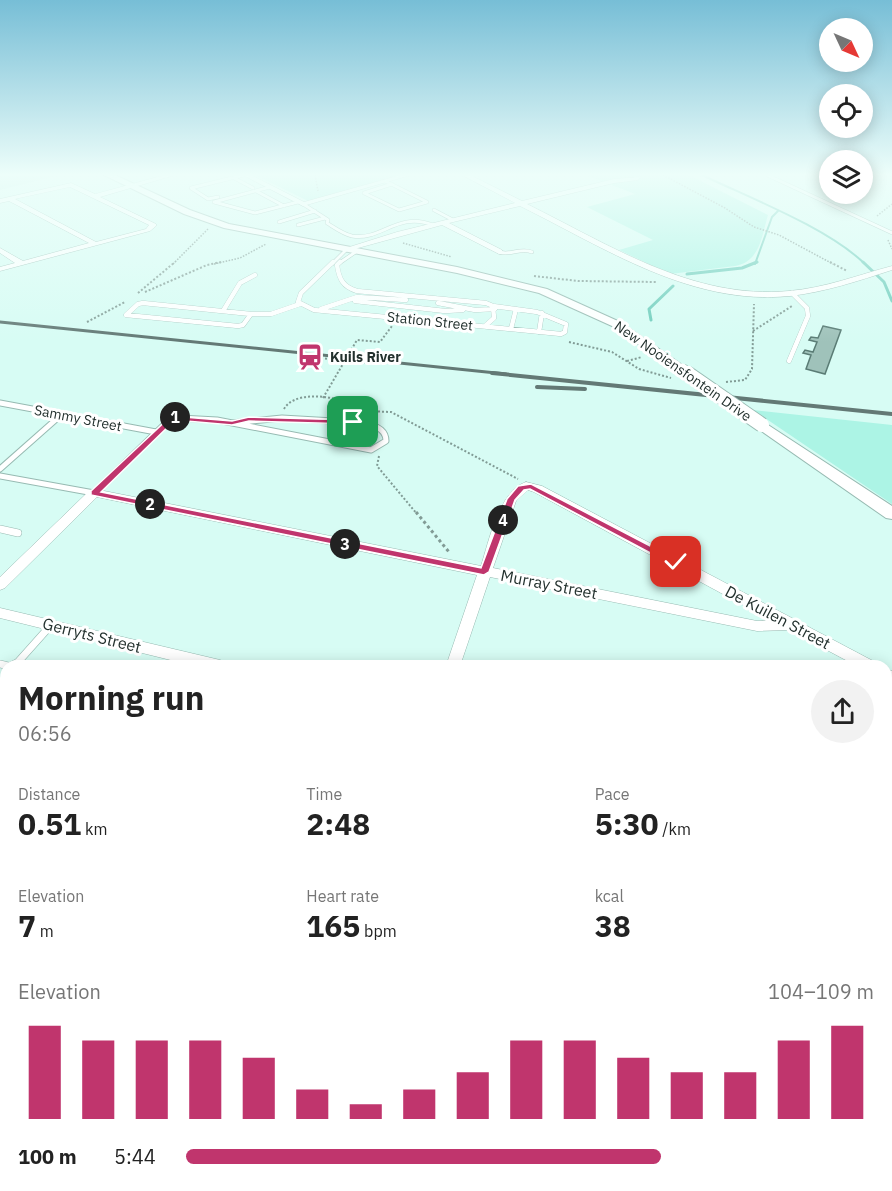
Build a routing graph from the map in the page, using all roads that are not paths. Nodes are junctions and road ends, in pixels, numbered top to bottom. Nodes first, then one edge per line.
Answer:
1 (69, 231) edge
2 (146, 231) edge
3 (252, 231) edge
4 (342, 231) edge
5 (379, 231) edge
6 (413, 231) edge
7 (458, 231) edge
8 (575, 231) edge
9 (94, 244) junction
10 (0, 250) edge
11 (352, 250) junction
12 (499, 252) joint
13 (532, 252) dead end
14 (21, 263) junction
15 (0, 269) edge
16 (891, 269) edge
17 (255, 275) dead end
18 (792, 293) junction
19 (300, 304) junction
20 (494, 308) junction
21 (516, 309) junction
22 (316, 310) junction
23 (223, 311) junction
24 (251, 314) junction
25 (542, 314) junction
26 (485, 326) junction
27 (511, 329) junction
28 (538, 332) junction
29 (789, 361) dead end
30 (0, 403) edge
31 (61, 415) junction
32 (232, 423) junction
33 (156, 432) junction
34 (0, 469) edge
35 (0, 476) edge
36 (94, 493) junction
37 (892, 514) edge
38 (0, 529) edge
39 (18, 533) dead end
40 (484, 572) junction
41 (0, 585) edge
42 (0, 613) edge
43 (793, 624) junction
44 (51, 625) junction
45 (20, 660) edge
46 (195, 660) edge
47 (455, 660) edge
48 (859, 660) edge

1 - 9 street
2 - 9 street
3 - 11 street, New Nooiensfontein Drive
4 - 5 lane
6 - 11 street
7 - 12 street
8 - 18 street
9 - 14 street
10 - 14 street
11 - 19 lane
11 - 20 lane, Station Street
11 - 37 street, New Nooiensfontein Drive, bridge
12 - 13 lane
14 - 15 street
16 - 18 street
17 - 23 lane
18 - 29 lane
19 - 22 lane, Station Street
19 - 24 lane
20 - 21 lane
20 - 22 lane
20 - 26 lane, Station Street
21 - 25 lane
21 - 27 lane
22 - 26 lane, Station Street
23 - 24 lane
23 - 24 lane
25 - 28 lane
25 - 28 lane
26 - 27 lane
27 - 28 lane
30 - 31 lane, Sammy Street
31 - 33 lane, Sammy Street
31 - 34 lane
32 - 32 lane
32 - 33 lane
33 - 36 lane
35 - 36 lane
36 - 40 street, Murray Street
36 - 41 street
38 - 39 lane
40 - 43 street, Murray Street
40 - 43 street, De Kuilen Street
40 - 47 street
42 - 44 street, Gerryts Street
43 - 48 street, De Kuilen Street
44 - 45 lane
44 - 46 street, Gerryts Street

